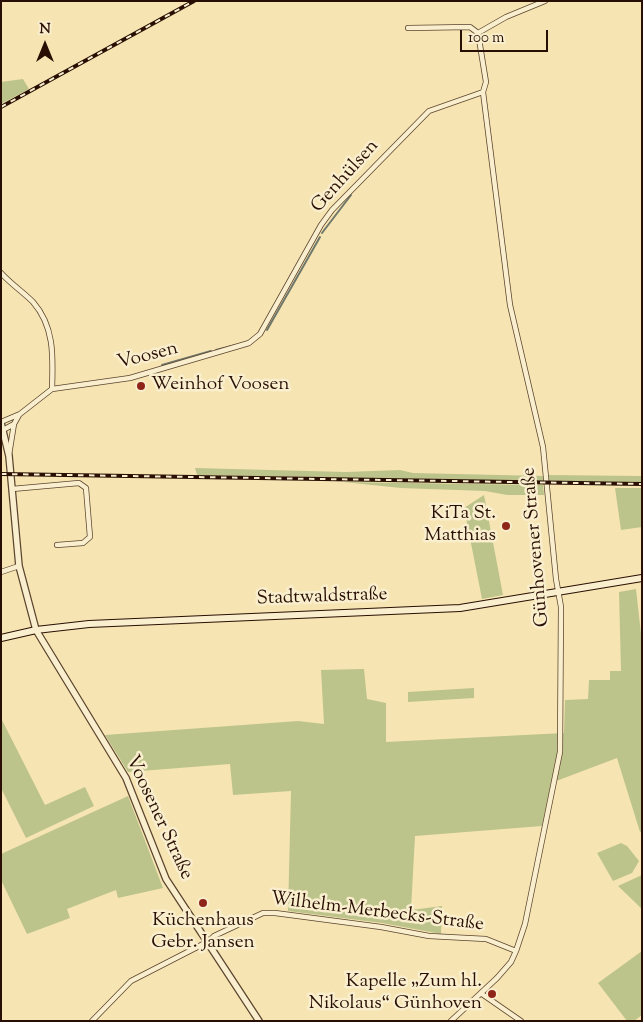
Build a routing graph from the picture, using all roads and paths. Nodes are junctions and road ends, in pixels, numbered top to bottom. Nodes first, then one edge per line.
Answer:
1 (545, 1) edge
2 (408, 28) dead end
3 (478, 33) junction
4 (483, 92) junction
5 (1, 273) edge
6 (249, 343) joint
7 (52, 389) junction
8 (20, 414) junction
9 (1, 423) edge
10 (14, 424) junction
11 (3, 430) junction
12 (9, 456) junction
13 (12, 489) junction
14 (57, 546) dead end
15 (19, 566) junction
16 (1, 572) edge
17 (642, 578) edge
18 (559, 593) junction
19 (36, 630) junction
20 (1, 638) edge
21 (209, 941) junction
22 (516, 951) junction
23 (482, 994) junction
24 (92, 1021) edge
25 (259, 1021) edge
26 (451, 1021) edge
27 (521, 1021) edge

1 - 3 street
2 - 3 street
3 - 4 street
4 - 6 street, Genhülsen
4 - 18 street, Günhovener Straße
5 - 7 street
6 - 7 street, Voosen
7 - 8 street, Voosen
8 - 9 street, Voosen
8 - 10 street
9 - 11 street
10 - 11 street
10 - 12 street
11 - 12 street
12 - 13 street
13 - 14 street
13 - 15 street
15 - 16 street
15 - 19 street
17 - 18 main road, Stadtwaldstraße
18 - 19 main road, Stadtwaldstraße
18 - 22 street, Günhovener Straße
19 - 20 main road, Stadtwaldstraße
19 - 21 street, Voosener Straße
21 - 22 street, Wilhelm-Merbecks-Straße
21 - 24 street
21 - 25 street, Voosener Straße
22 - 23 street, Günhovener Straße
23 - 26 street, Günhovener Straße
23 - 27 street

